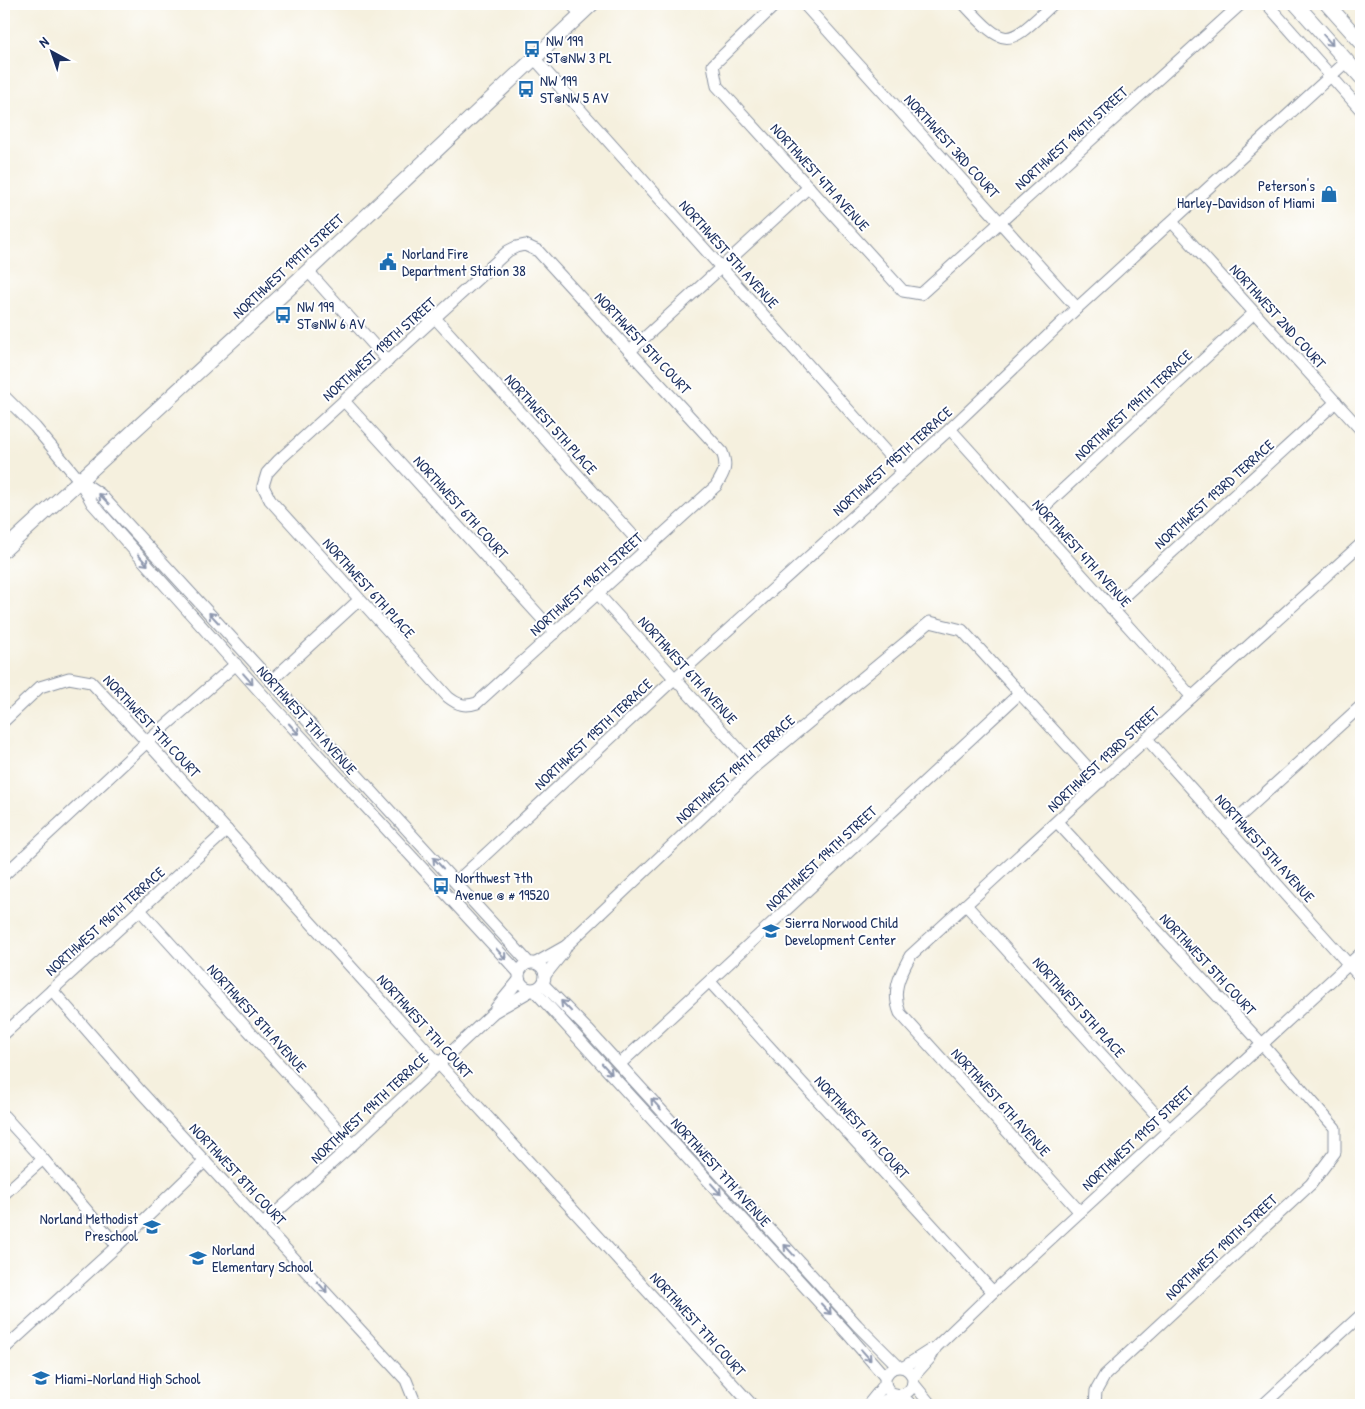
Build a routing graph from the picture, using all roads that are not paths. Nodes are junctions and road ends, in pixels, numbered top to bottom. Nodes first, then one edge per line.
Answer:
1 (592, 4) edge
2 (776, 4) edge
3 (804, 4) edge
4 (964, 4) edge
5 (1053, 4) edge
6 (1241, 4) edge
7 (1267, 4) edge
8 (1296, 4) edge
9 (1327, 4) edge
10 (576, 9) edge
11 (1361, 42) edge
12 (534, 58) junction
13 (1347, 61) junction
14 (1330, 76) junction
15 (1361, 77) edge
16 (1361, 110) edge
17 (809, 187) junction
18 (1000, 222) junction
19 (1172, 222) junction
20 (525, 245) joint
21 (721, 267) junction
22 (308, 271) junction
23 (921, 294) joint
24 (1077, 308) junction
25 (1254, 313) junction
26 (435, 318) junction
27 (630, 351) junction
28 (388, 361) junction
29 (4, 396) edge
30 (344, 401) junction
31 (1336, 402) junction
32 (950, 430) junction
33 (1361, 430) edge
34 (903, 471) junction
35 (725, 472) joint
36 (80, 481) junction
37 (263, 486) joint
38 (1031, 519) junction
39 (1361, 544) edge
40 (4, 550) edge
41 (646, 550) junction
42 (598, 594) junction
43 (359, 600) junction
44 (1111, 608) junction
45 (555, 632) junction
46 (236, 664) junction
47 (676, 678) junction
48 (271, 681) junction
49 (1020, 693) junction
50 (1192, 697) junction
51 (460, 705) joint
52 (1361, 706) edge
53 (4, 721) edge
54 (1147, 739) junction
55 (147, 742) junction
56 (755, 767) junction
57 (1101, 782) junction
58 (1057, 822) junction
59 (1227, 828) junction
60 (227, 830) junction
61 (4, 875) edge
62 (456, 882) junction
63 (966, 905) junction
64 (140, 910) junction
65 (567, 945) junction
66 (1361, 954) edge
67 (532, 963) junction
68 (1349, 964) junction
69 (519, 976) junction
70 (1361, 978) edge
71 (710, 982) junction
72 (539, 984) junction
73 (52, 990) junction
74 (494, 1012) junction
75 (900, 1013) joint
76 (4, 1034) edge
77 (1262, 1044) junction
78 (439, 1064) junction
79 (620, 1064) junction
80 (4, 1116) edge
81 (1335, 1128) joint
82 (1170, 1129) junction
83 (352, 1145) junction
84 (43, 1159) junction
85 (205, 1161) junction
86 (4, 1194) edge
87 (1080, 1212) junction
88 (264, 1225) junction
89 (117, 1246) junction
90 (993, 1292) junction
91 (1361, 1315) edge
92 (936, 1347) junction
93 (4, 1349) edge
94 (901, 1367) junction
95 (885, 1380) junction
96 (913, 1380) junction
97 (898, 1395) junction
98 (416, 1405) edge
99 (752, 1405) edge
100 (868, 1405) edge
101 (878, 1405) edge
102 (912, 1405) edge
103 (931, 1405) edge
104 (1095, 1405) edge
105 (1262, 1405) edge

1 - 10 main road, NORTHWEST 199TH STREET
2 - 17 street, NORTHWEST 4TH AVENUE
3 - 18 street, NORTHWEST 3RD COURT
4 - 5 street
6 - 18 street, NORTHWEST 196TH STREET
7 - 14 street
8 -> 13 main road
9 - 11 main road
10 - 12 main road, NORTHWEST 199TH STREET
12 - 21 street, NORTHWEST 5TH AVENUE
12 - 22 main road, NORTHWEST 199TH STREET
13 - 14 street, NORTHWEST 195TH TERRACE
13 - 15 main road
14 - 16 street
14 - 19 street, NORTHWEST 195TH TERRACE
17 - 21 street
17 - 23 street, NORTHWEST 4TH AVENUE
18 - 23 street, NORTHWEST 196TH STREET
18 - 24 street, NORTHWEST 3RD COURT
19 - 24 street, NORTHWEST 195TH TERRACE
19 - 25 street, NORTHWEST 2ND COURT
20 - 26 street, NORTHWEST 198TH STREET
20 - 27 street, NORTHWEST 5TH COURT
21 - 27 street
21 - 34 street, NORTHWEST 5TH AVENUE
22 - 28 street
22 - 36 main road, NORTHWEST 199TH STREET
24 - 32 street, NORTHWEST 195TH TERRACE
25 - 31 street, NORTHWEST 2ND COURT
25 - 38 street, NORTHWEST 194TH TERRACE
26 - 28 street, NORTHWEST 198TH STREET
26 - 41 street, NORTHWEST 5TH PLACE
27 - 35 street, NORTHWEST 5TH COURT
28 - 30 street, NORTHWEST 198TH STREET
29 - 36 street, NORTHWEST 7TH AVENUE
30 - 37 street, NORTHWEST 198TH STREET
30 - 45 street, NORTHWEST 6TH COURT
31 - 33 street, NORTHWEST 2ND COURT
31 - 44 street, NORTHWEST 193RD TERRACE
32 - 34 street, NORTHWEST 195TH TERRACE
32 - 38 street, NORTHWEST 4TH AVENUE
34 - 47 street, NORTHWEST 195TH TERRACE
35 - 41 street, NORTHWEST 196TH STREET
36 - 40 main road, NORTHWEST 199TH STREET
36 -> 46 street, NORTHWEST 7TH AVENUE
48 -> 36 street, NORTHWEST 7TH AVENUE
37 - 43 street, NORTHWEST 6TH PLACE
38 - 44 street, NORTHWEST 4TH AVENUE
39 - 50 street, NORTHWEST 193RD STREET
41 - 42 street, NORTHWEST 196TH STREET
42 - 45 street, NORTHWEST 196TH STREET
42 - 47 street, NORTHWEST 6TH AVENUE
43 - 48 street
43 - 51 street, NORTHWEST 6TH PLACE
44 - 50 street, NORTHWEST 4TH AVENUE
45 - 51 street, NORTHWEST 196TH STREET
46 - 55 street
46 -> 69 street, NORTHWEST 7TH AVENUE
47 - 56 street, NORTHWEST 6TH AVENUE
47 - 62 street, NORTHWEST 195TH TERRACE
62 -> 48 street, NORTHWEST 7TH AVENUE
49 - 56 street, NORTHWEST 194TH TERRACE
49 - 57 street
49 - 71 street, NORTHWEST 194TH STREET
50 - 54 street, NORTHWEST 193RD STREET
52 - 59 street
53 - 55 street, NORTHWEST 7TH COURT
54 - 57 street, NORTHWEST 193RD STREET
54 - 59 street, NORTHWEST 5TH AVENUE
55 - 60 street, NORTHWEST 7TH COURT
55 - 61 street
56 - 65 street, NORTHWEST 194TH TERRACE
57 - 58 street, NORTHWEST 193RD STREET
58 - 63 street, NORTHWEST 193RD STREET
58 - 77 street, NORTHWEST 5TH COURT
59 - 68 street, NORTHWEST 5TH AVENUE
60 - 64 street, NORTHWEST 196TH TERRACE
60 - 78 street, NORTHWEST 7TH COURT
62 - 67 street, NORTHWEST 7TH AVENUE
63 - 75 street, NORTHWEST 193RD STREET
63 - 82 street, NORTHWEST 5TH PLACE
64 - 73 street, NORTHWEST 196TH TERRACE
64 - 83 street, NORTHWEST 8TH AVENUE
65 - 67 street, NORTHWEST 194TH TERRACE
65 - 72 street, NORTHWEST 194TH TERRACE
66 - 68 street, NORTHWEST 191ST STREET
67 - 69 street
67 - 72 street, NORTHWEST 7TH AVENUE
68 - 70 street, NORTHWEST 5TH AVENUE
68 - 77 street, NORTHWEST 191ST STREET
69 - 72 street, NORTHWEST 7TH AVENUE
69 - 74 street, NORTHWEST 194TH TERRACE
71 - 79 street, NORTHWEST 194TH STREET
71 - 90 street, NORTHWEST 6TH COURT
72 - 74 street, NORTHWEST 194TH TERRACE
79 -> 72 street, NORTHWEST 7TH AVENUE
72 -> 95 street, NORTHWEST 7TH AVENUE
73 - 76 street, NORTHWEST 196TH TERRACE
73 - 85 street, NORTHWEST 8TH COURT
74 - 78 street, NORTHWEST 194TH TERRACE
75 - 87 street, NORTHWEST 6TH AVENUE
77 - 81 street, NORTHWEST 5TH COURT
77 - 82 street, NORTHWEST 191ST STREET
78 - 83 street, NORTHWEST 194TH TERRACE
78 - 99 street, NORTHWEST 7TH COURT
94 -> 79 street, NORTHWEST 7TH AVENUE
80 - 84 street
81 - 104 street, NORTHWEST 190TH STREET
82 - 87 street, NORTHWEST 191ST STREET
83 - 88 street, NORTHWEST 194TH TERRACE
84 - 86 street
84 - 89 street
85 - 88 street, NORTHWEST 8TH COURT
85 - 89 street
87 - 90 street, NORTHWEST 191ST STREET
88 -> 98 street, NORTHWEST 8TH COURT
89 - 93 street
90 - 92 street, NORTHWEST 191ST STREET
91 - 105 street
92 - 94 street, NORTHWEST 191ST STREET
92 - 96 street, NORTHWEST 191ST STREET
94 - 95 street
94 - 96 street
95 - 97 street
95 - 100 street
96 - 97 street
96 - 103 street
97 - 101 street
97 - 102 street

